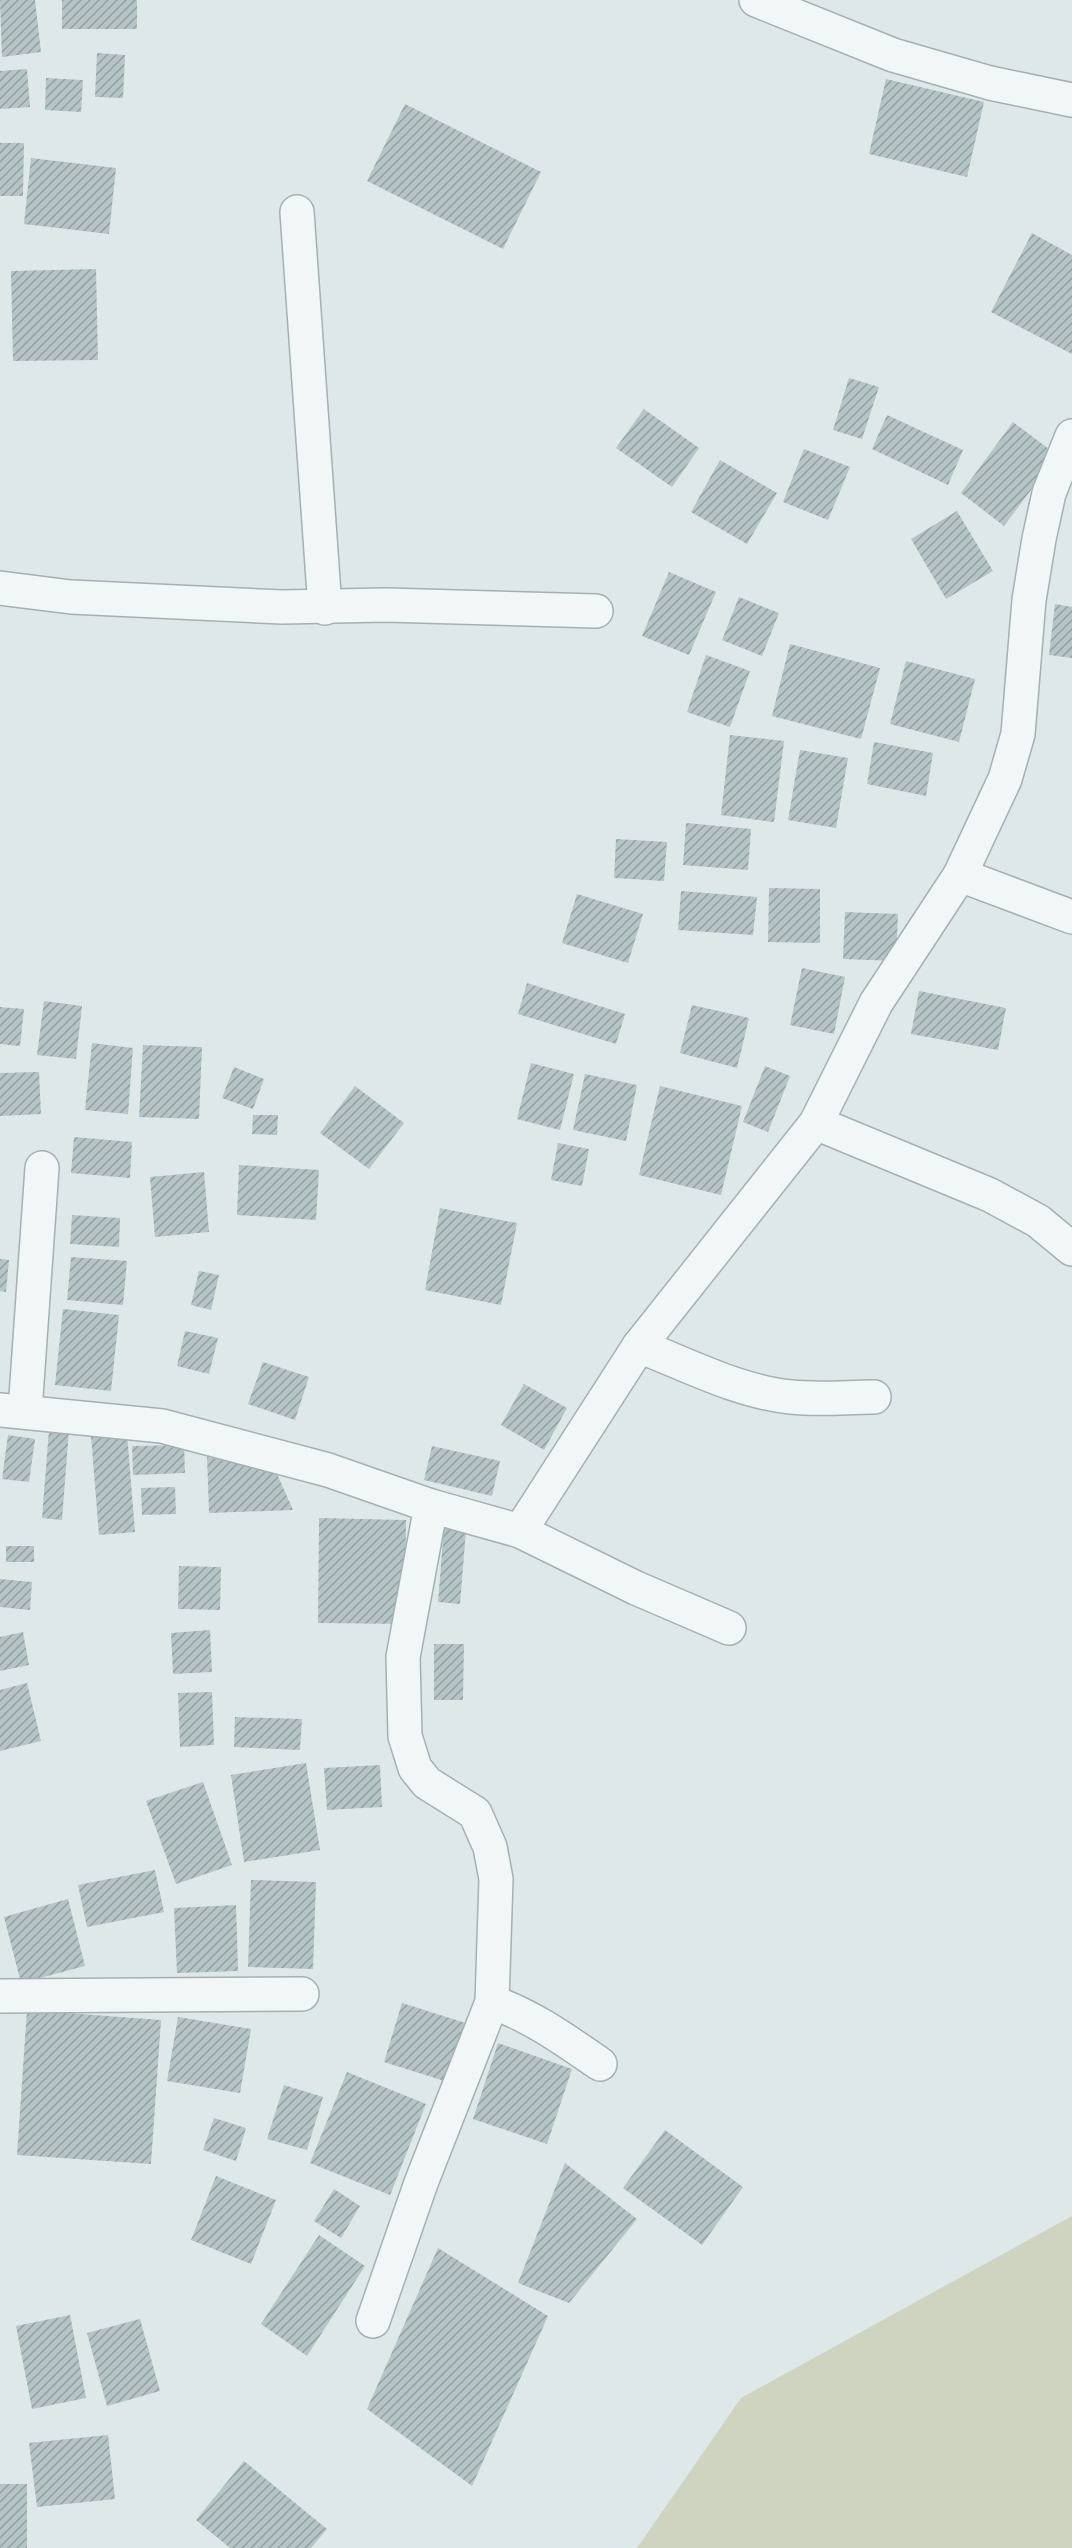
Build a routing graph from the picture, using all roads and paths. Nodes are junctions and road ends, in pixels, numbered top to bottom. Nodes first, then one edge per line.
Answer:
1 (756, 0) edge
2 (1072, 100) edge
3 (297, 212) dead end
4 (1072, 436) edge
5 (0, 588) edge
6 (325, 608) junction
7 (596, 610) dead end
8 (960, 875) junction
9 (1072, 917) edge
10 (816, 1123) junction
11 (42, 1168) dead end
12 (1072, 1249) edge
13 (639, 1346) junction
14 (874, 1397) dead end
15 (12, 1410) edge
16 (431, 1506) junction
17 (520, 1531) junction
18 (729, 1628) dead end
19 (302, 1994) dead end
20 (0, 1996) edge
21 (492, 2002) junction
22 (600, 2064) dead end
23 (373, 2321) dead end

1 - 2 street
3 - 6 street
4 - 8 street
5 - 6 street
6 - 7 street
8 - 9 street
8 - 10 street
10 - 12 street
10 - 13 street
11 - 15 street
13 - 14 street
13 - 17 street
15 - 16 street
16 - 17 street
16 - 21 street
17 - 18 street
19 - 20 street
21 - 22 street
21 - 23 street

